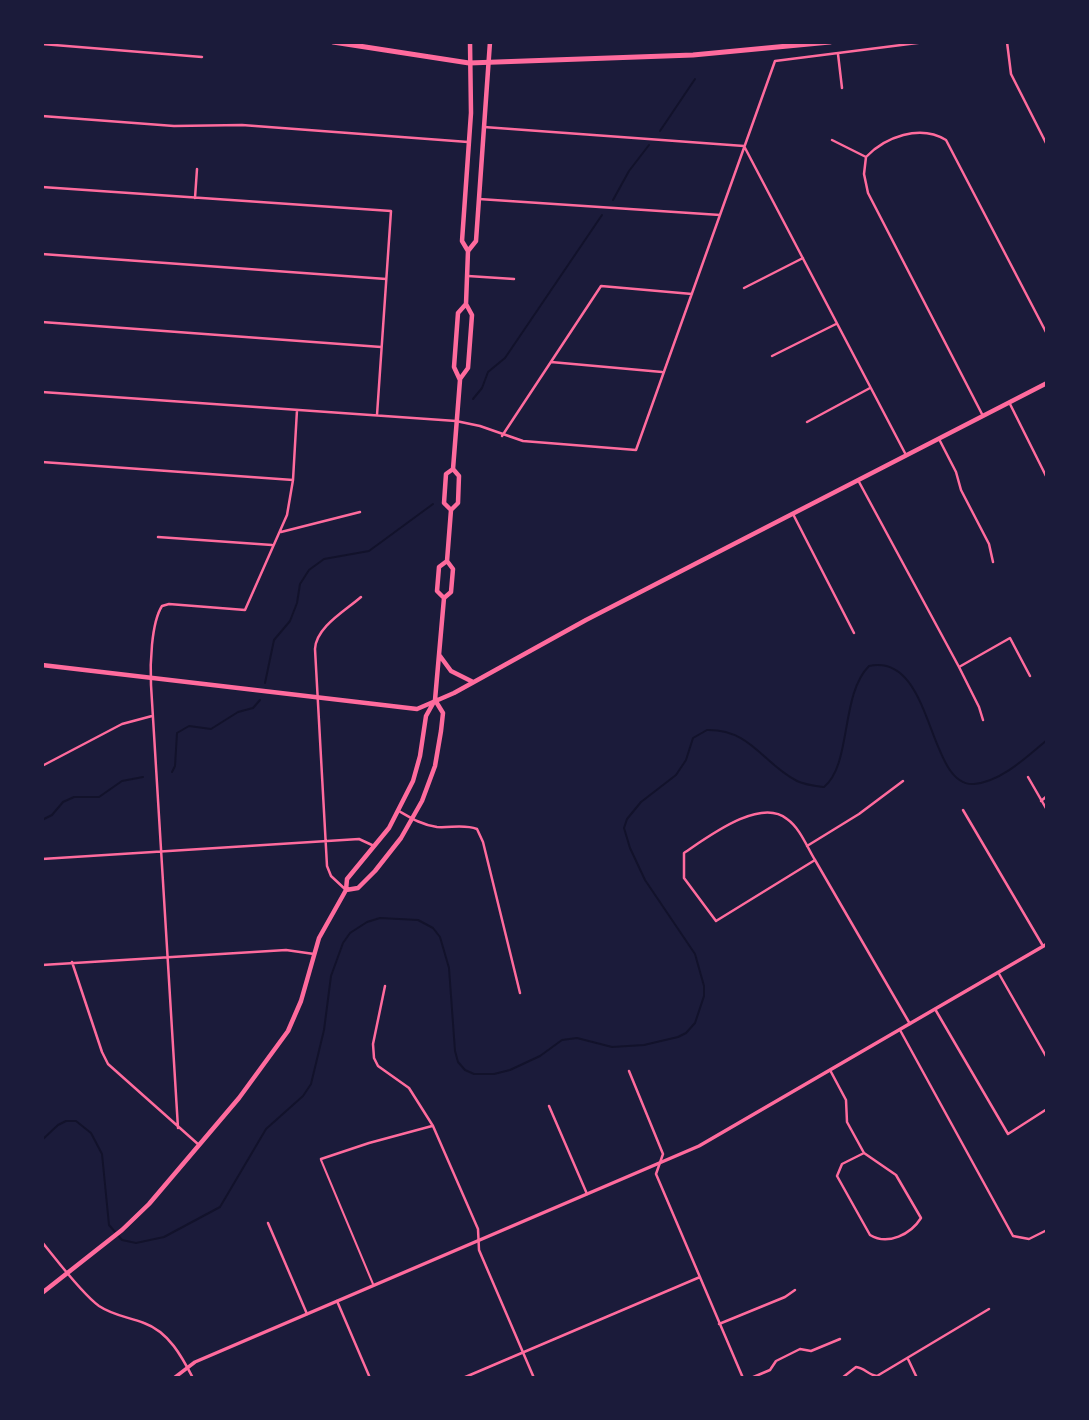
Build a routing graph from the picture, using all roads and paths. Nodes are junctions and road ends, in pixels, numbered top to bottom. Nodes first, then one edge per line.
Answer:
1 (333, 42) edge
2 (470, 42) edge
3 (490, 42) edge
4 (830, 42) edge
5 (925, 42) edge
6 (1007, 42) edge
7 (42, 44) edge
8 (838, 54) junction
9 (202, 57) dead end
10 (469, 62) junction
11 (489, 62) junction
12 (842, 88) dead end
13 (42, 116) edge
14 (484, 127) junction
15 (832, 140) dead end
16 (469, 142) junction
17 (1047, 145) edge
18 (744, 146) junction
19 (866, 157) junction
20 (197, 169) dead end
21 (42, 187) edge
22 (195, 198) junction
23 (479, 199) junction
24 (720, 215) junction
25 (468, 251) junction
26 (42, 254) edge
27 (803, 258) junction
28 (468, 276) junction
29 (386, 279) junction
30 (514, 279) dead end
31 (744, 288) dead end
32 (692, 294) junction
33 (466, 304) junction
34 (42, 322) edge
35 (836, 324) junction
36 (1047, 334) edge
37 (382, 347) junction
38 (772, 356) dead end
39 (551, 362) junction
40 (664, 372) junction
41 (460, 380) junction
42 (1047, 383) edge
43 (870, 388) junction
44 (42, 391) edge
45 (1009, 402) junction
46 (298, 410) junction
47 (377, 415) junction
48 (983, 416) junction
49 (456, 421) junction
50 (807, 422) dead end
51 (502, 436) junction
52 (939, 439) junction
53 (906, 455) junction
54 (42, 462) edge
55 (453, 468) junction
56 (1047, 478) edge
57 (293, 480) junction
58 (858, 480) junction
59 (451, 510) junction
60 (360, 512) dead end
61 (793, 514) junction
62 (281, 532) junction
63 (158, 537) dead end
64 (272, 545) junction
65 (447, 561) junction
66 (993, 562) dead end
67 (361, 597) dead end
68 (444, 597) junction
69 (853, 633) dead end
70 (439, 655) junction
71 (42, 664) edge
72 (959, 667) junction
73 (1030, 676) dead end
74 (150, 678) junction
75 (474, 682) junction
76 (317, 698) junction
77 (435, 701) junction
78 (152, 716) junction
79 (983, 720) dead end
80 (42, 766) edge
81 (1028, 777) dead end
82 (903, 781) dead end
83 (1047, 796) edge
84 (1041, 801) junction
85 (963, 810) dead end
86 (1047, 810) edge
87 (399, 811) junction
88 (413, 819) junction
89 (326, 841) junction
90 (807, 846) junction
91 (375, 847) junction
92 (161, 851) junction
93 (42, 859) edge
94 (815, 860) junction
95 (346, 890) junction
96 (1045, 945) edge
97 (314, 954) junction
98 (167, 957) junction
99 (72, 962) junction
100 (42, 965) edge
101 (998, 972) junction
102 (385, 986) dead end
103 (520, 993) dead end
104 (934, 1009) junction
105 (910, 1024) junction
106 (900, 1030) junction
107 (1047, 1058) edge
108 (830, 1070) junction
109 (629, 1071) dead end
110 (549, 1106) dead end
111 (1047, 1109) edge
112 (433, 1126) junction
113 (178, 1128) junction
114 (199, 1145) junction
115 (864, 1153) junction
116 (321, 1159) joint
117 (659, 1163) junction
118 (587, 1194) junction
119 (268, 1223) dead end
120 (1047, 1230) edge
121 (478, 1240) junction
122 (42, 1242) edge
123 (68, 1272) junction
124 (700, 1277) junction
125 (373, 1285) junction
126 (795, 1290) dead end
127 (42, 1293) edge
128 (337, 1301) junction
129 (989, 1309) dead end
130 (307, 1314) junction
131 (719, 1324) junction
132 (840, 1339) dead end
133 (523, 1353) junction
134 (908, 1358) junction
135 (188, 1368) junction
136 (174, 1378) edge
137 (193, 1378) edge
138 (370, 1378) edge
139 (463, 1378) edge
140 (534, 1378) edge
141 (743, 1378) edge
142 (751, 1378) edge
143 (842, 1378) edge
144 (917, 1378) edge

1 - 10 highway
2 - 10 main road
3 - 11 main road
4 - 11 highway
5 - 8 street
6 - 17 street
7 - 9 street
8 - 12 street
8 - 18 street
10 - 11 highway
10 - 16 main road
11 - 14 main road
13 - 16 street
14 - 18 street
14 - 23 main road
15 - 19 street
16 - 25 main road
18 - 24 street
18 - 27 street
19 - 36 street
19 - 48 street
20 - 22 street
21 - 22 street
22 - 29 street
23 - 24 street
23 - 25 main road
24 - 32 street
25 - 28 main road
26 - 29 street
27 - 31 street
27 - 35 street
28 - 30 street
28 - 33 main road
29 - 37 street
32 - 39 street
32 - 40 street
33 - 41 main road
33 - 41 main road
34 - 37 street
35 - 38 street
35 - 43 street
37 - 47 street
39 - 40 street
39 - 51 street
40 - 51 street
41 - 49 main road
42 - 45 main road
43 - 50 street
43 - 53 street
44 - 46 street
45 - 48 main road
45 - 56 street
46 - 47 street
46 - 57 street
47 - 49 street
48 - 52 main road
49 - 51 street
49 - 55 main road
52 - 53 main road
52 - 66 street
53 - 58 main road
54 - 57 street
55 - 59 main road
55 - 59 main road
57 - 62 street
58 - 61 main road
58 - 72 street
59 - 65 main road
60 - 62 street
61 - 69 street
61 - 75 main road
62 - 64 street
63 - 64 street
64 - 74 street
65 - 68 main road
65 - 68 main road
67 - 76 street
68 - 70 main road
70 - 75 main road
70 - 77 main road
71 - 74 main road
72 - 73 street
72 - 79 street
74 - 76 main road
74 - 78 street
75 - 77 main road
76 - 77 main road
76 - 89 street
77 - 87 main road
77 - 88 main road
78 - 80 street
78 - 92 street
81 - 84 street
82 - 90 street
83 - 84 street
84 - 86 street
85 - 96 street
87 - 88 street
87 - 91 main road
88 - 95 main road
88 - 103 street
89 - 91 street
89 - 92 street
89 - 95 street
90 - 94 street
90 - 94 street
91 - 95 main road
92 - 93 street
92 - 98 street
94 - 105 street
95 - 97 main road
96 - 101 street
97 - 98 street
97 - 114 main road
98 - 99 street
98 - 113 street
99 - 100 street
99 - 113 street
101 - 104 street
101 - 107 street
102 - 112 street
104 - 105 street
104 - 111 street
105 - 106 street
106 - 108 street
106 - 120 street
108 - 115 street
108 - 117 street
109 - 117 street
110 - 118 street
112 - 116 street
112 - 121 street
113 - 114 street
114 - 123 main road
115 - 115 street
116 - 125 lane
117 - 118 street
117 - 124 street
118 - 121 street
119 - 130 street
121 - 125 street
121 - 133 street
122 - 123 street
123 - 127 main road
123 - 135 street
124 - 131 street
124 - 133 street
125 - 128 street
126 - 131 street
128 - 130 street
128 - 138 street
129 - 134 street
130 - 135 street
131 - 141 street
132 - 142 street
133 - 139 street
133 - 140 street
134 - 143 street
134 - 144 street
135 - 136 street
135 - 137 street

